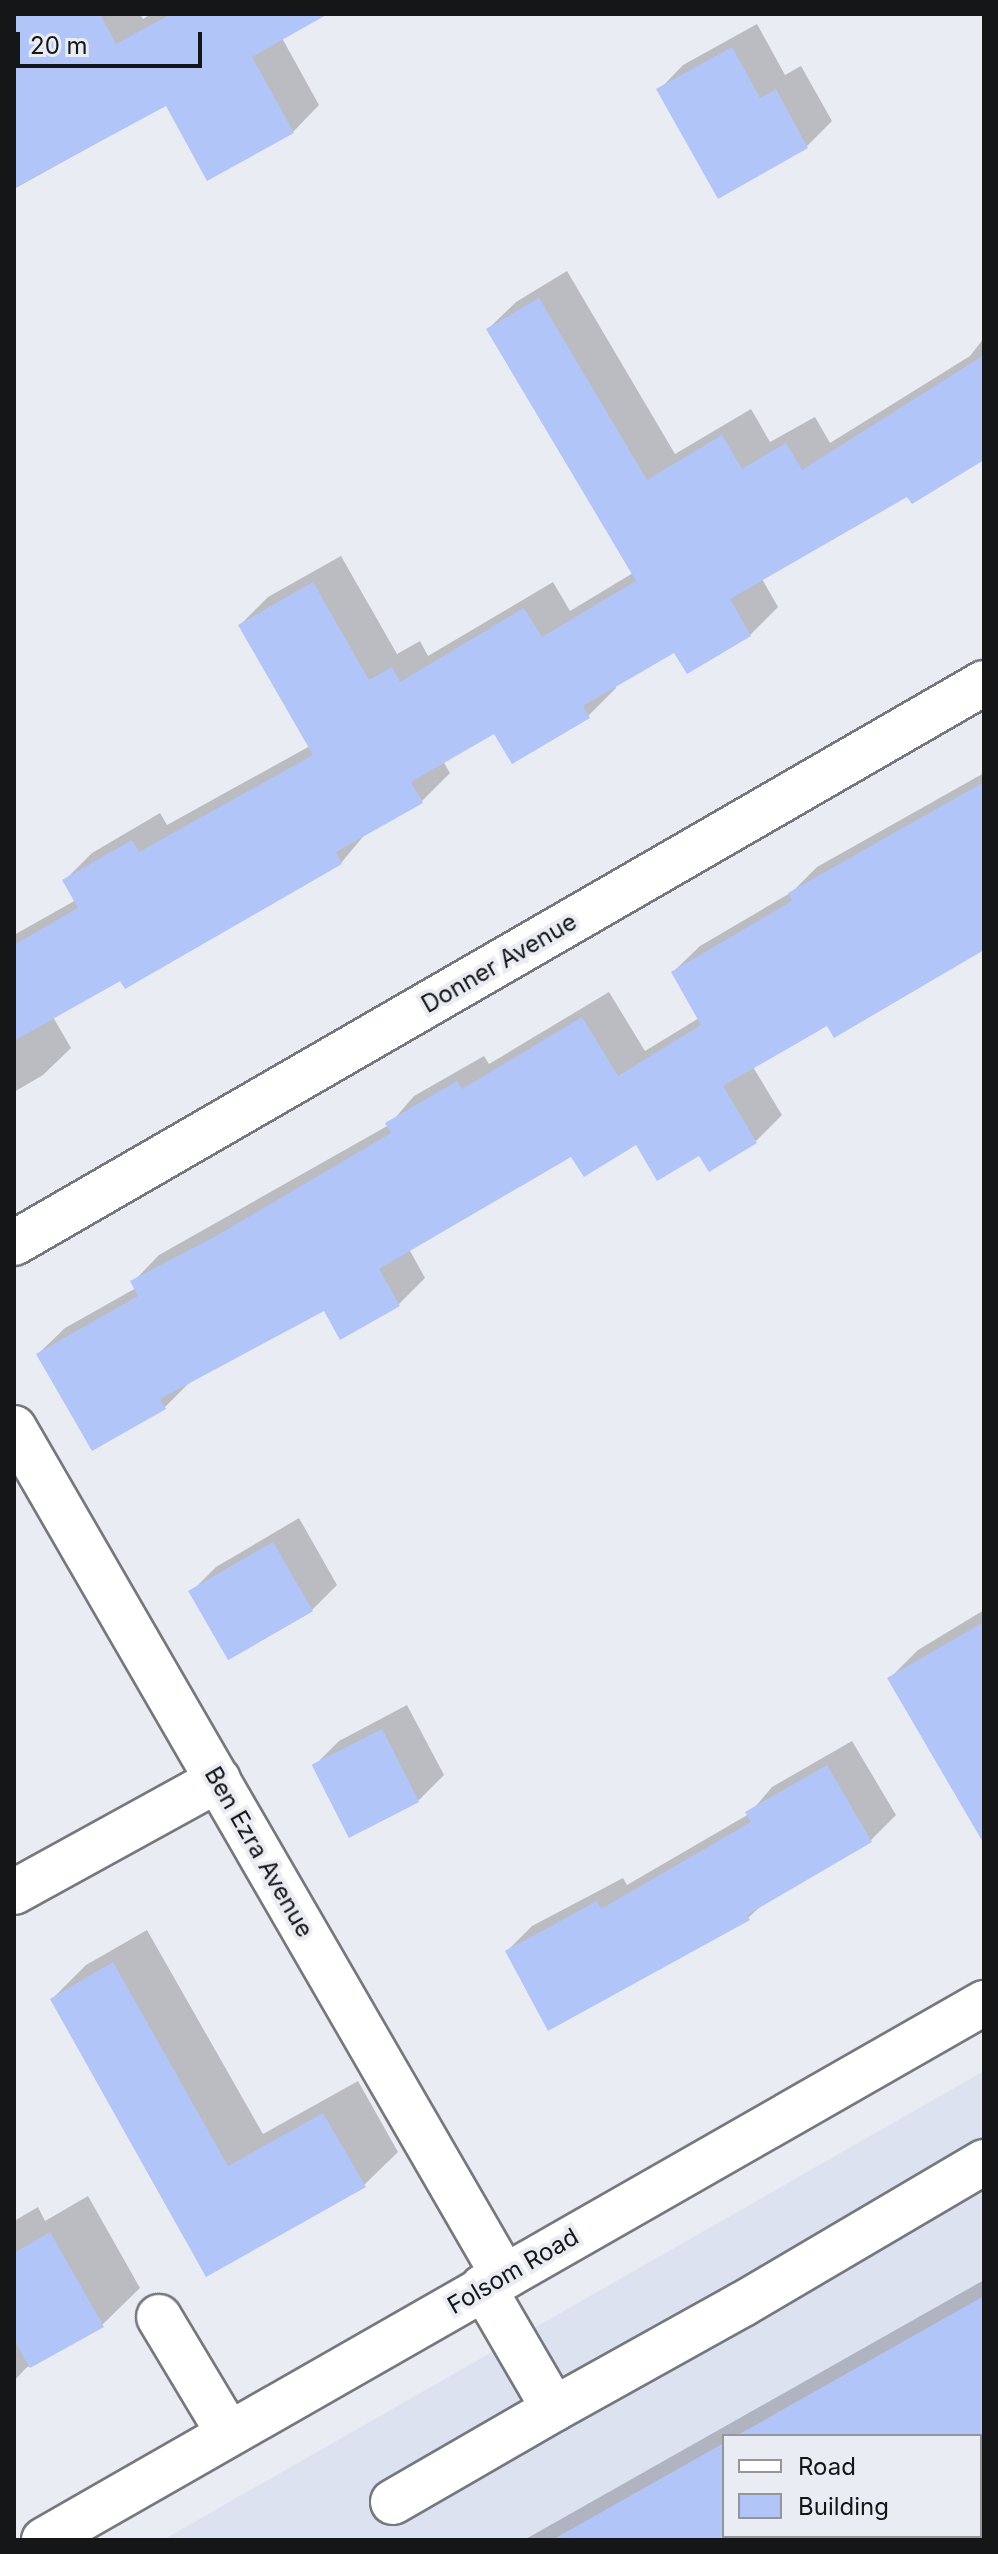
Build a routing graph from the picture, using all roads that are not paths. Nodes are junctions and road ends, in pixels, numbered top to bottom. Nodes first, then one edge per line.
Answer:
1 (984, 683) edge
2 (14, 1243) edge
3 (14, 1428) edge
4 (218, 1780) junction
5 (14, 1892) edge
6 (984, 2003) edge
7 (984, 2162) edge
8 (494, 2282) junction
9 (159, 2317) dead end
10 (554, 2409) junction
11 (229, 2434) junction
12 (393, 2502) dead end
13 (44, 2540) edge

1 - 2 street, Donner Avenue
3 - 4 street, Ben Ezra Avenue
4 - 5 street
4 - 8 street, Ben Ezra Avenue
6 - 8 street, Folsom Road
7 - 10 street
8 - 10 street, Ben Ezra Avenue
8 - 11 street, Folsom Road
9 - 11 street
10 - 12 street
11 - 13 street, Folsom Road

